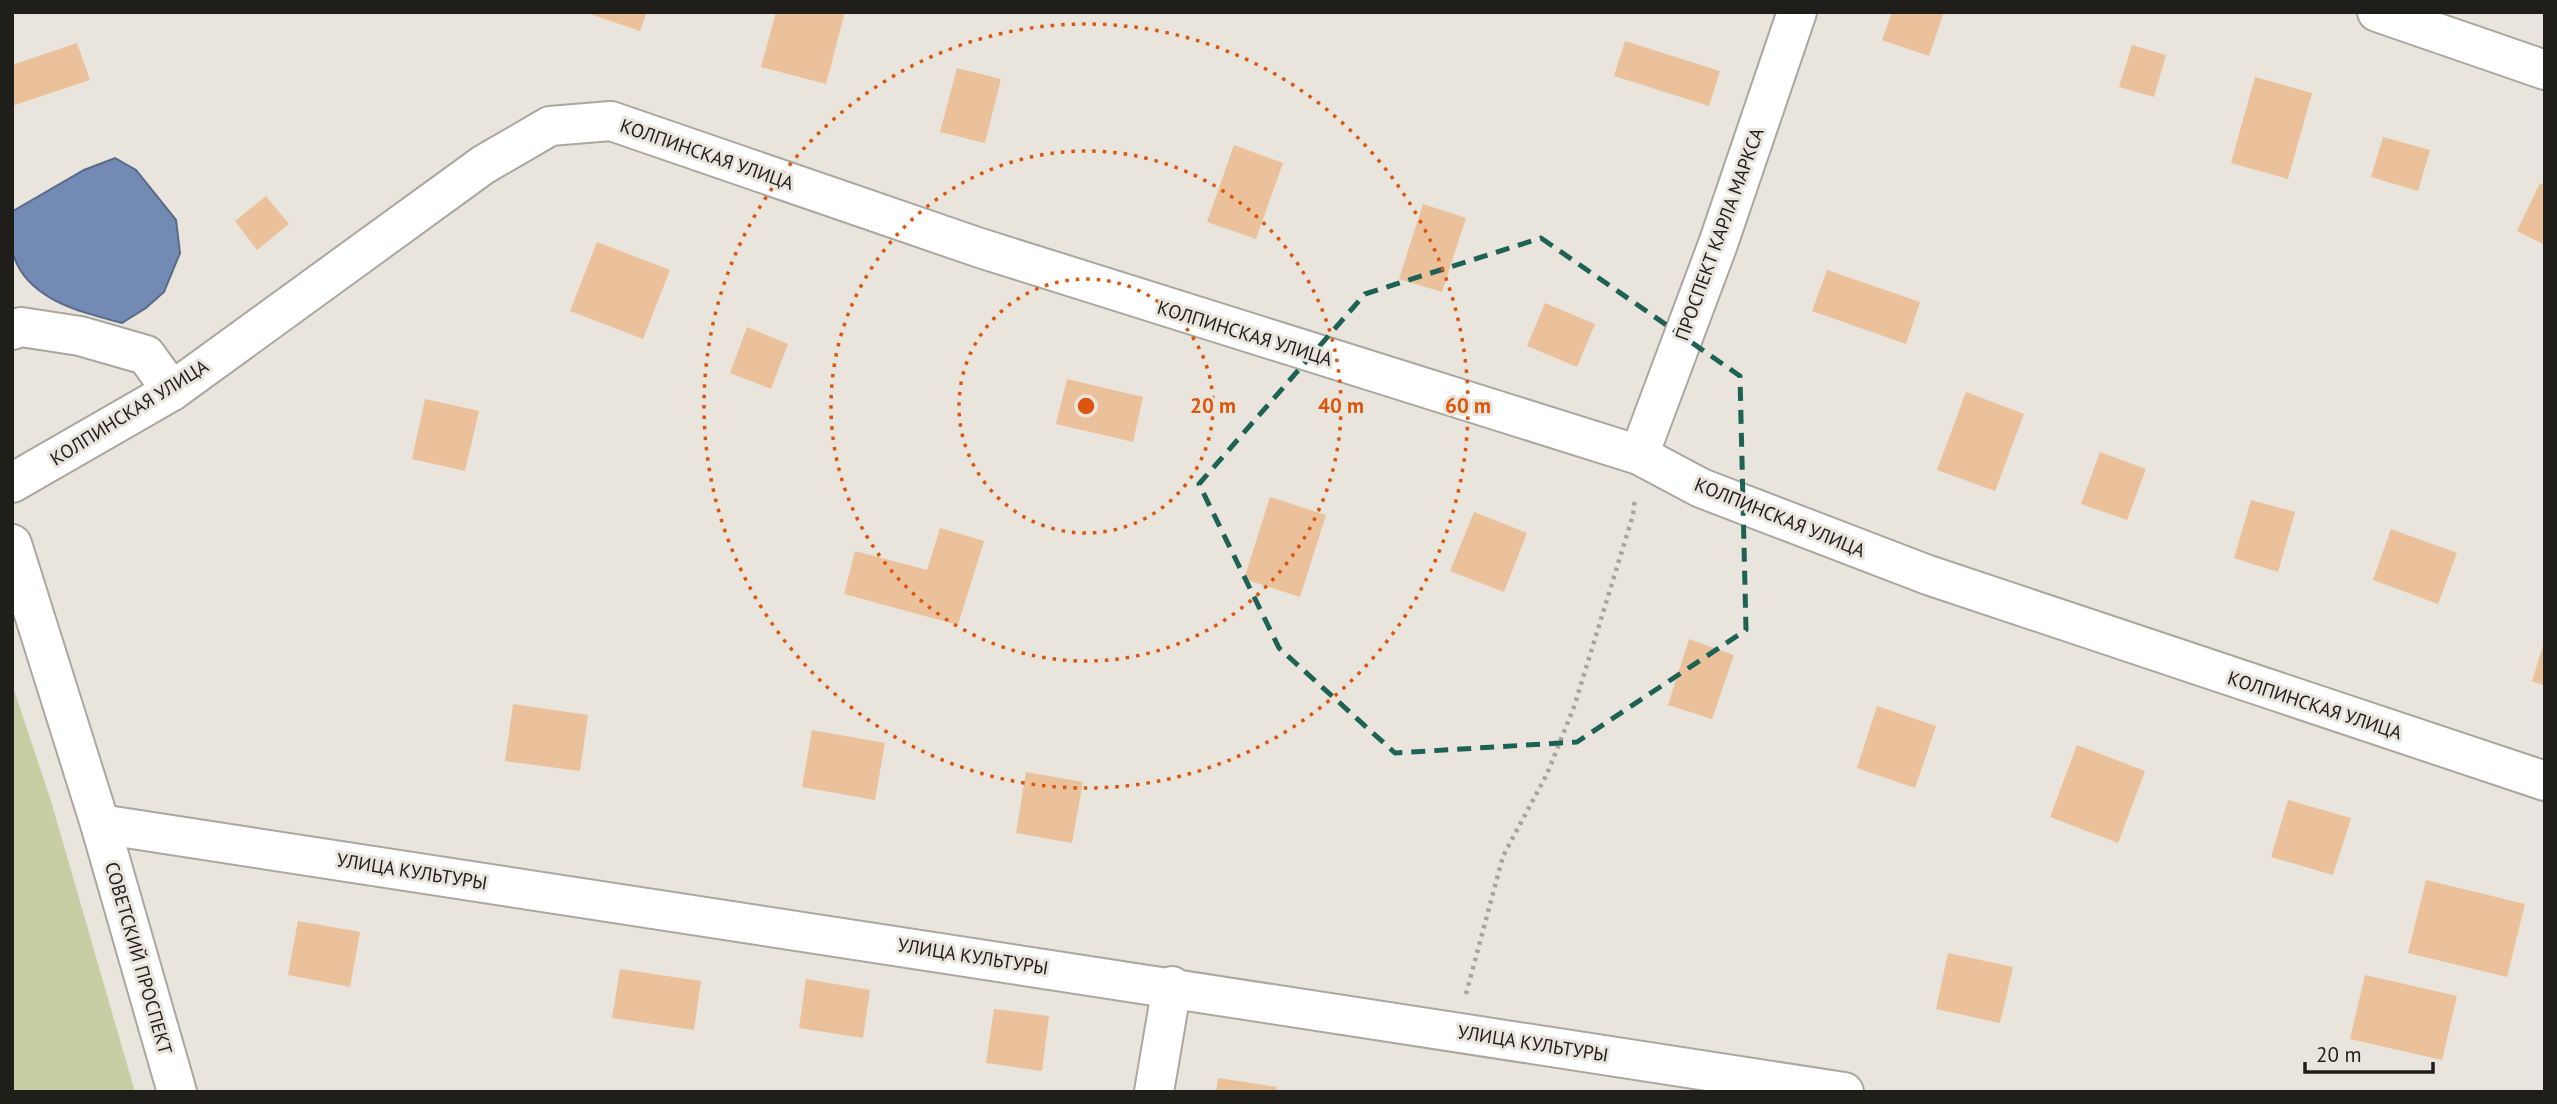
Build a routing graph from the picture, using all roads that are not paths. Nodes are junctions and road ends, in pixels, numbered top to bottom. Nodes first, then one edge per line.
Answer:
1 (1797, 12) edge
2 (2377, 12) edge
3 (2545, 70) edge
4 (12, 330) edge
5 (172, 390) junction
6 (1639, 455) junction
7 (12, 483) edge
8 (12, 544) edge
9 (2545, 781) edge
10 (100, 824) junction
11 (1172, 986) junction
12 (1838, 1091) edge
13 (177, 1092) edge
14 (1154, 1092) edge

1 - 6 street, ПРОСПЕКТ КАРЛА МАРКСА
2 - 3 street
4 - 5 street
5 - 6 street, КОЛПИНСКАЯ УЛИЦА
5 - 7 street, КОЛПИНСКАЯ УЛИЦА
6 - 9 street, КОЛПИНСКАЯ УЛИЦА
8 - 10 street, СОВЕТСКИЙ ПРОСПЕКТ
10 - 11 street, УЛИЦА КУЛЬТУРЫ
10 - 13 street, СОВЕТСКИЙ ПРОСПЕКТ
11 - 12 street, УЛИЦА КУЛЬТУРЫ
11 - 14 street

